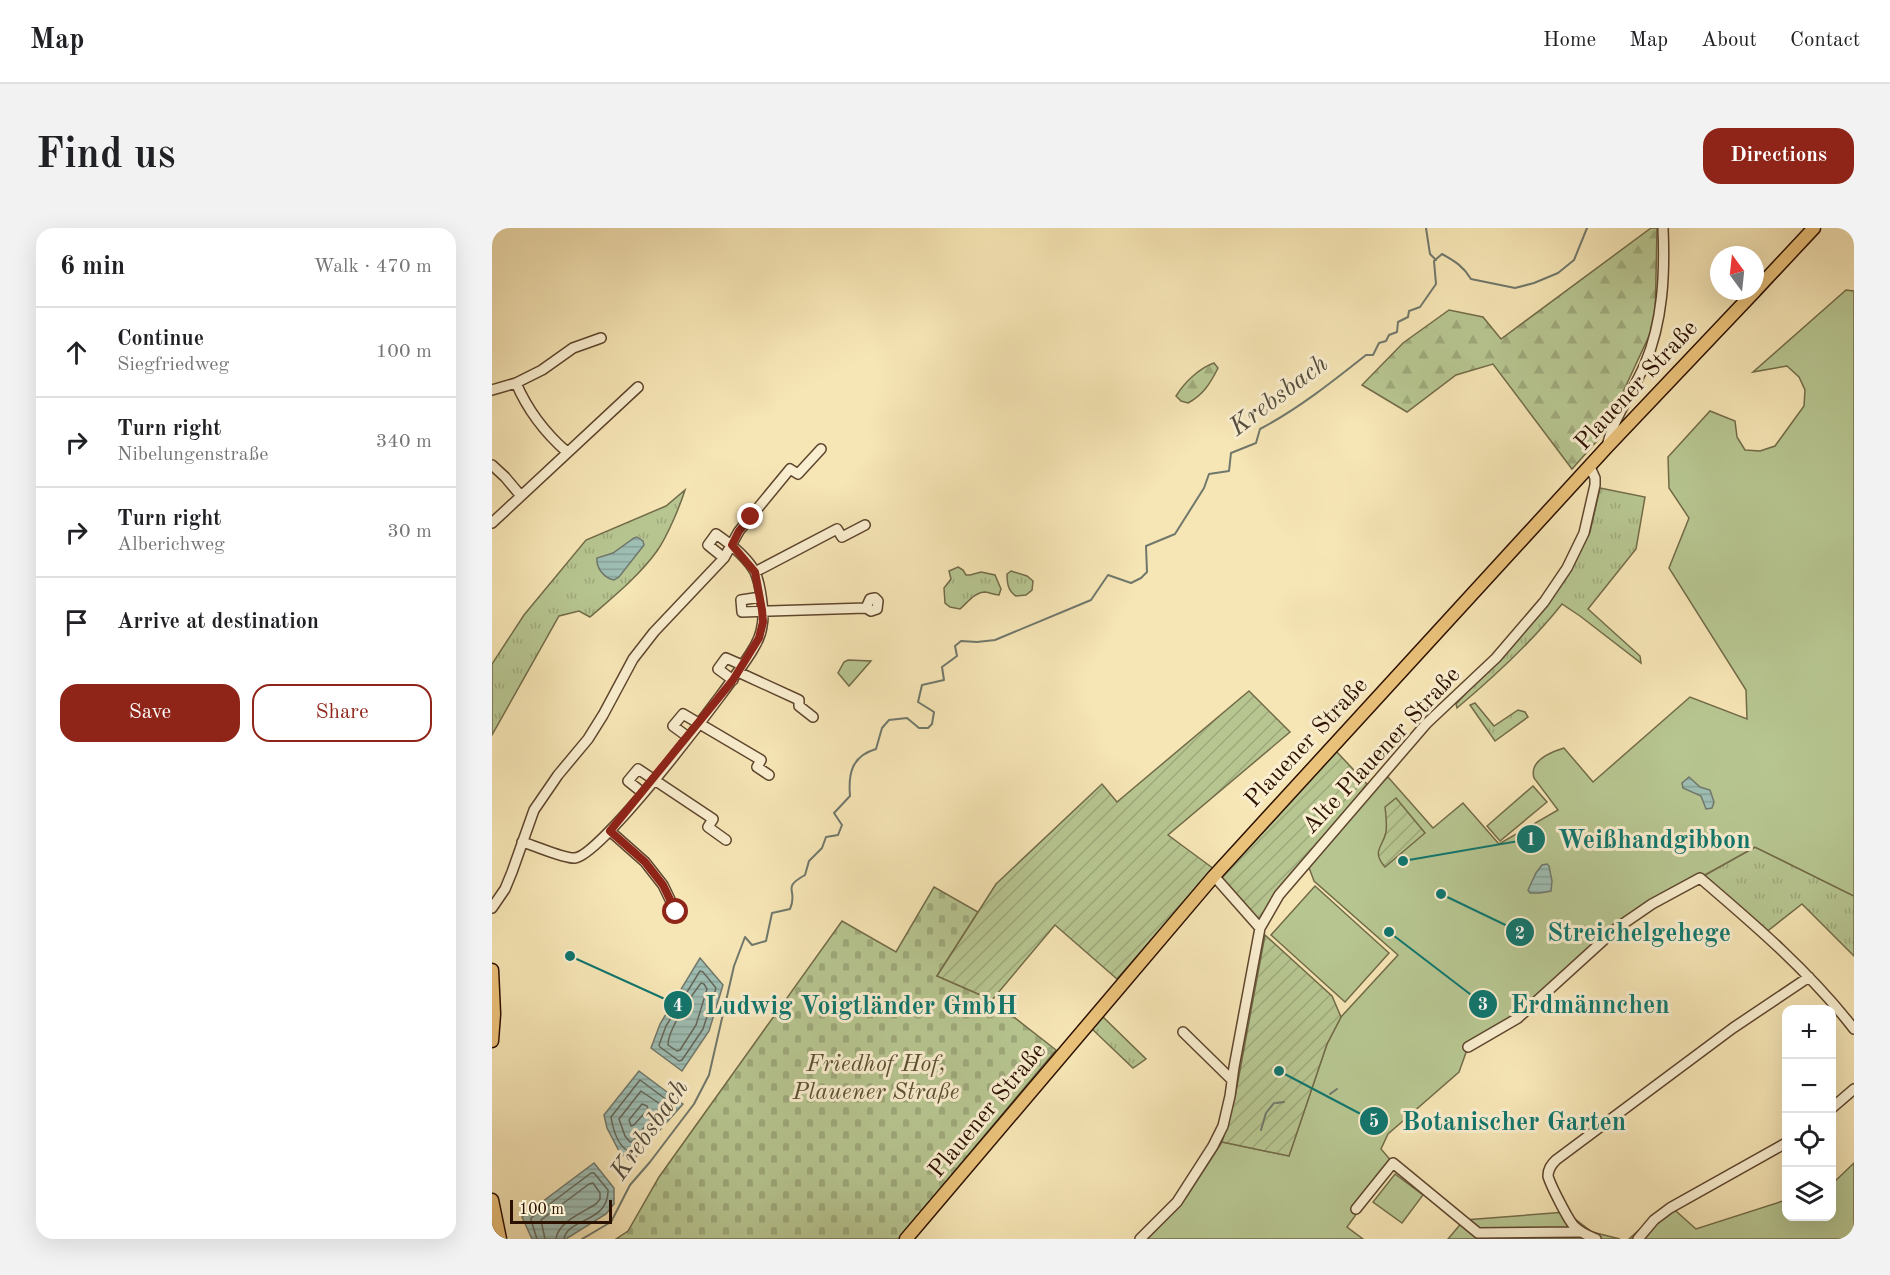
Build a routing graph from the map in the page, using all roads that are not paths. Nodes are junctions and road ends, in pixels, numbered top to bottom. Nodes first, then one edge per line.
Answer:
1 (1663, 228) edge
2 (1814, 228) edge
3 (1764, 281) edge
4 (1746, 300) edge
5 (601, 338) dead end
6 (516, 383) junction
7 (638, 387) dead end
8 (492, 390) edge
9 (1607, 447) junction
10 (821, 449) dead end
11 (567, 452) junction
12 (492, 465) edge
13 (1590, 467) junction
14 (521, 496) junction
15 (492, 523) edge
16 (865, 525) dead end
17 (732, 545) junction
18 (724, 558) junction
19 (755, 572) junction
20 (761, 597) junction
21 (866, 608) dead end
22 (762, 610) junction
23 (740, 668) junction
24 (733, 680) junction
25 (813, 717) dead end
26 (699, 724) junction
27 (688, 737) junction
28 (770, 775) dead end
29 (653, 780) junction
30 (643, 793) junction
31 (610, 831) junction
32 (726, 840) dead end
33 (522, 842) junction
34 (1214, 876) junction
35 (492, 908) edge
36 (676, 912) dead end
37 (1260, 928) junction
38 (492, 970) edge
39 (1809, 977) junction
40 (1854, 1029) edge
41 (1183, 1032) dead end
42 (492, 1041) edge
43 (1468, 1047) dead end
44 (1232, 1080) junction
45 (1854, 1089) edge
46 (1836, 1104) edge
47 (1782, 1145) edge
48 (492, 1200) edge
49 (1356, 1209) dead end
50 (493, 1216) edge
51 (1580, 1232) junction
52 (500, 1239) edge
53 (906, 1239) edge
54 (1140, 1239) edge
55 (1596, 1239) edge
56 (1638, 1239) edge

1 - 9 street
2 - 3 main road, Plauener Straße
4 - 9 main road, Plauener Straße
5 - 6 street
6 - 8 street
6 - 11 street
7 - 11 street
9 - 13 main road, Plauener Straße
10 - 17 street
11 - 14 street
12 - 14 street
13 - 34 main road, Plauener Straße
13 - 37 street, Alte Plauener Straße
14 - 15 street
16 - 19 street
17 - 18 street
17 - 18 street
17 - 19 street
18 - 33 street
19 - 20 street
20 - 22 street
20 - 22 street
21 - 22 street
22 - 23 street
23 - 24 street
23 - 24 street
23 - 25 street
24 - 26 street
26 - 27 street
26 - 27 street
26 - 28 street
27 - 29 street
29 - 30 street
29 - 30 street
29 - 32 street
30 - 31 street
31 - 33 street
31 - 36 street
33 - 35 street
34 - 37 street
34 - 53 main road, Plauener Straße
37 - 44 street, Alte Plauener Straße
38 - 42 main road
39 - 40 street
39 - 43 street
39 - 51 street
41 - 44 street
44 - 54 street, Alte Plauener Straße
45 - 46 street
47 - 56 street
48 - 50 main road
49 - 51 street
50 - 52 main road
51 - 55 street

